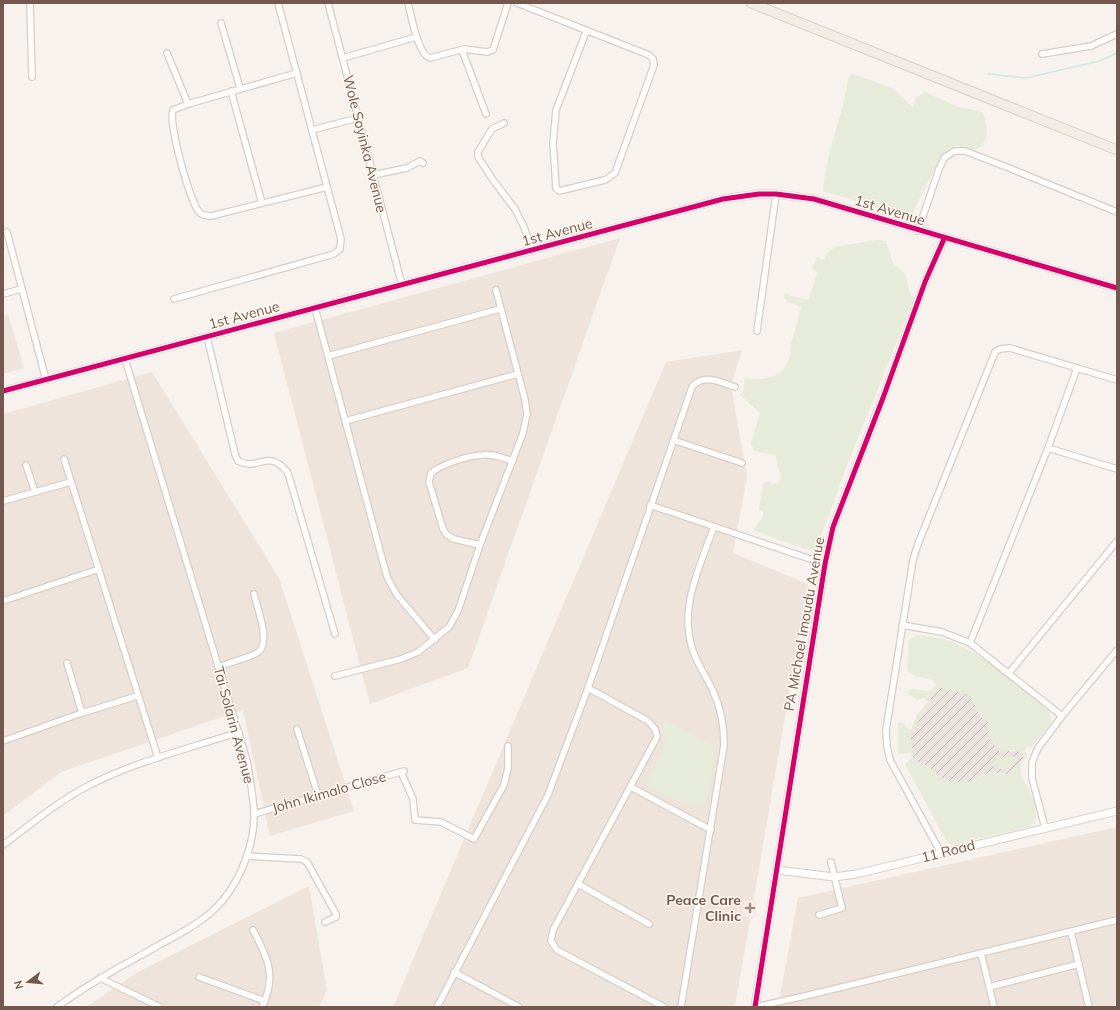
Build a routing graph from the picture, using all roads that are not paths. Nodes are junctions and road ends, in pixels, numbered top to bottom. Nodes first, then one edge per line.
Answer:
1 (30, 3) edge
2 (278, 3) edge
3 (328, 3) edge
4 (408, 3) edge
5 (508, 3) edge
6 (517, 3) edge
7 (751, 3) edge
8 (221, 23) dead end
9 (586, 32) junction
10 (1117, 34) edge
11 (416, 36) junction
12 (462, 50) junction
13 (167, 53) dead end
14 (1042, 54) dead end
15 (343, 58) junction
16 (297, 73) junction
17 (32, 77) dead end
18 (240, 88) junction
19 (231, 91) junction
20 (188, 104) junction
21 (486, 114) dead end
22 (358, 118) junction
23 (504, 123) dead end
24 (312, 130) junction
25 (1117, 150) edge
26 (424, 162) dead end
27 (373, 175) junction
28 (327, 187) junction
29 (776, 194) junction
30 (262, 203) junction
31 (1117, 212) edge
32 (918, 231) junction
33 (6, 232) dead end
34 (944, 238) junction
35 (532, 251) junction
36 (402, 285) junction
37 (1117, 288) edge
38 (21, 289) junction
39 (496, 290) dead end
40 (3, 294) edge
41 (174, 299) dead end
42 (315, 308) junction
43 (500, 309) junction
44 (757, 331) dead end
45 (206, 337) junction
46 (328, 356) junction
47 (125, 359) junction
48 (1077, 368) junction
49 (518, 374) junction
50 (46, 380) junction
51 (1117, 380) edge
52 (735, 387) dead end
53 (3, 391) edge
54 (345, 421) junction
55 (673, 440) junction
56 (1048, 448) junction
57 (64, 459) dead end
58 (513, 461) junction
59 (742, 463) dead end
60 (26, 465) dead end
61 (1117, 469) edge
62 (71, 482) junction
63 (35, 492) junction
64 (3, 501) edge
65 (650, 505) junction
66 (714, 527) junction
67 (1117, 541) edge
68 (480, 545) junction
69 (825, 564) junction
70 (99, 569) junction
71 (254, 594) dead end
72 (3, 601) edge
73 (902, 625) junction
74 (335, 634) dead end
75 (435, 640) junction
76 (970, 643) junction
77 (1117, 650) edge
78 (1112, 656) junction
79 (1117, 661) edge
80 (67, 663) dead end
81 (218, 667) junction
82 (1009, 673) junction
83 (335, 676) dead end
84 (588, 688) junction
85 (138, 696) junction
86 (82, 713) junction
87 (1062, 716) junction
88 (297, 728) dead end
89 (239, 732) junction
90 (3, 739) edge
91 (508, 746) dead end
92 (158, 758) junction
93 (631, 787) junction
94 (318, 795) junction
95 (1117, 811) edge
96 (254, 814) junction
97 (1045, 828) junction
98 (711, 830) junction
99 (3, 845) edge
100 (941, 853) junction
101 (247, 856) junction
102 (831, 862) dead end
103 (777, 870) junction
104 (834, 877) junction
105 (578, 884) junction
106 (819, 915) dead end
107 (1117, 920) edge
108 (325, 922) dead end
109 (649, 924) dead end
110 (253, 930) dead end
111 (1071, 932) junction
112 (981, 953) junction
113 (1079, 964) junction
114 (454, 972) junction
115 (199, 977) dead end
116 (100, 978) junction
117 (989, 987) junction
118 (265, 1001) junction
119 (57, 1007) edge
120 (160, 1007) edge
121 (262, 1007) edge
122 (437, 1007) edge
123 (519, 1007) edge
124 (664, 1007) edge
125 (681, 1007) edge
126 (755, 1007) edge
127 (994, 1007) edge
128 (1089, 1007) edge

1 - 17 street
2 - 16 street
3 - 15 street, Wole Soyinka Avenue
4 - 11 street
5 - 12 street
6 - 9 street
7 - 25 main road
8 - 18 street
9 - 9 street
10 - 14 street
11 - 12 street
11 - 15 street
12 - 21 street
13 - 20 street
15 - 22 street, Wole Soyinka Avenue
16 - 18 street
16 - 24 street
18 - 19 street
19 - 20 street
19 - 30 street
20 - 30 street
22 - 24 street
22 - 27 street, Wole Soyinka Avenue
23 - 35 street
24 - 28 street
26 - 27 street
27 - 36 street, Wole Soyinka Avenue
28 - 30 street
28 - 41 street
29 - 32 street, 1st Avenue
29 - 35 street, 1st Avenue
29 - 44 street
31 - 32 street
32 - 34 street, 1st Avenue
33 - 38 street
34 - 37 street, 1st Avenue
34 - 69 street, PA Michael Imoudu Avenue
35 - 36 street, 1st Avenue
36 - 42 street, 1st Avenue
38 - 40 street
38 - 50 street
39 - 43 street
42 - 45 street, 1st Avenue
42 - 46 street
43 - 46 street
43 - 49 street
45 - 47 street, 1st Avenue
45 - 74 street
46 - 54 street
47 - 50 street, 1st Avenue
47 - 81 street, Tai Solarin Avenue
48 - 51 street
48 - 56 street
48 - 73 street
49 - 54 street
49 - 58 street
50 - 53 street, 1st Avenue
52 - 55 street
54 - 75 street
55 - 59 street
55 - 65 street
56 - 61 street
56 - 76 street
57 - 62 street
58 - 68 street
58 - 68 street
60 - 63 street
62 - 63 street
62 - 70 street
63 - 64 street
65 - 66 street
65 - 84 street
66 - 69 street
66 - 98 street
67 - 82 street
68 - 75 street
69 - 103 street, PA Michael Imoudu Avenue
70 - 72 street
70 - 85 street
71 - 81 street
73 - 76 street
73 - 100 street
75 - 83 street
76 - 82 street
77 - 78 street
78 - 79 street
78 - 87 street
80 - 86 street
81 - 89 street, Tai Solarin Avenue
82 - 87 street
84 - 93 street
84 - 114 street
85 - 86 street
85 - 92 street
86 - 90 street
87 - 97 street
88 - 94 street
89 - 92 street
89 - 96 street, Tai Solarin Avenue
91 - 94 street, John Ikimalo Close
92 - 99 street
93 - 98 street
93 - 105 street
94 - 96 street, John Ikimalo Close
95 - 97 street, 11 Road
96 - 101 street, Tai Solarin Avenue
97 - 100 street, 11 Road
98 - 125 street
100 - 104 street, 11 Road
101 - 108 street
101 - 116 street, Tai Solarin Avenue
102 - 104 street
103 - 104 street, 11 Road
103 - 126 street, PA Michael Imoudu Avenue
104 - 106 street
105 - 109 street
105 - 124 street
107 - 111 street
110 - 118 street
111 - 112 street
111 - 113 street
112 - 117 street
112 - 126 street
113 - 117 street
113 - 128 street
114 - 122 street
114 - 123 street
115 - 118 street
116 - 119 street, Tai Solarin Avenue
116 - 120 street
117 - 127 street
118 - 121 street

